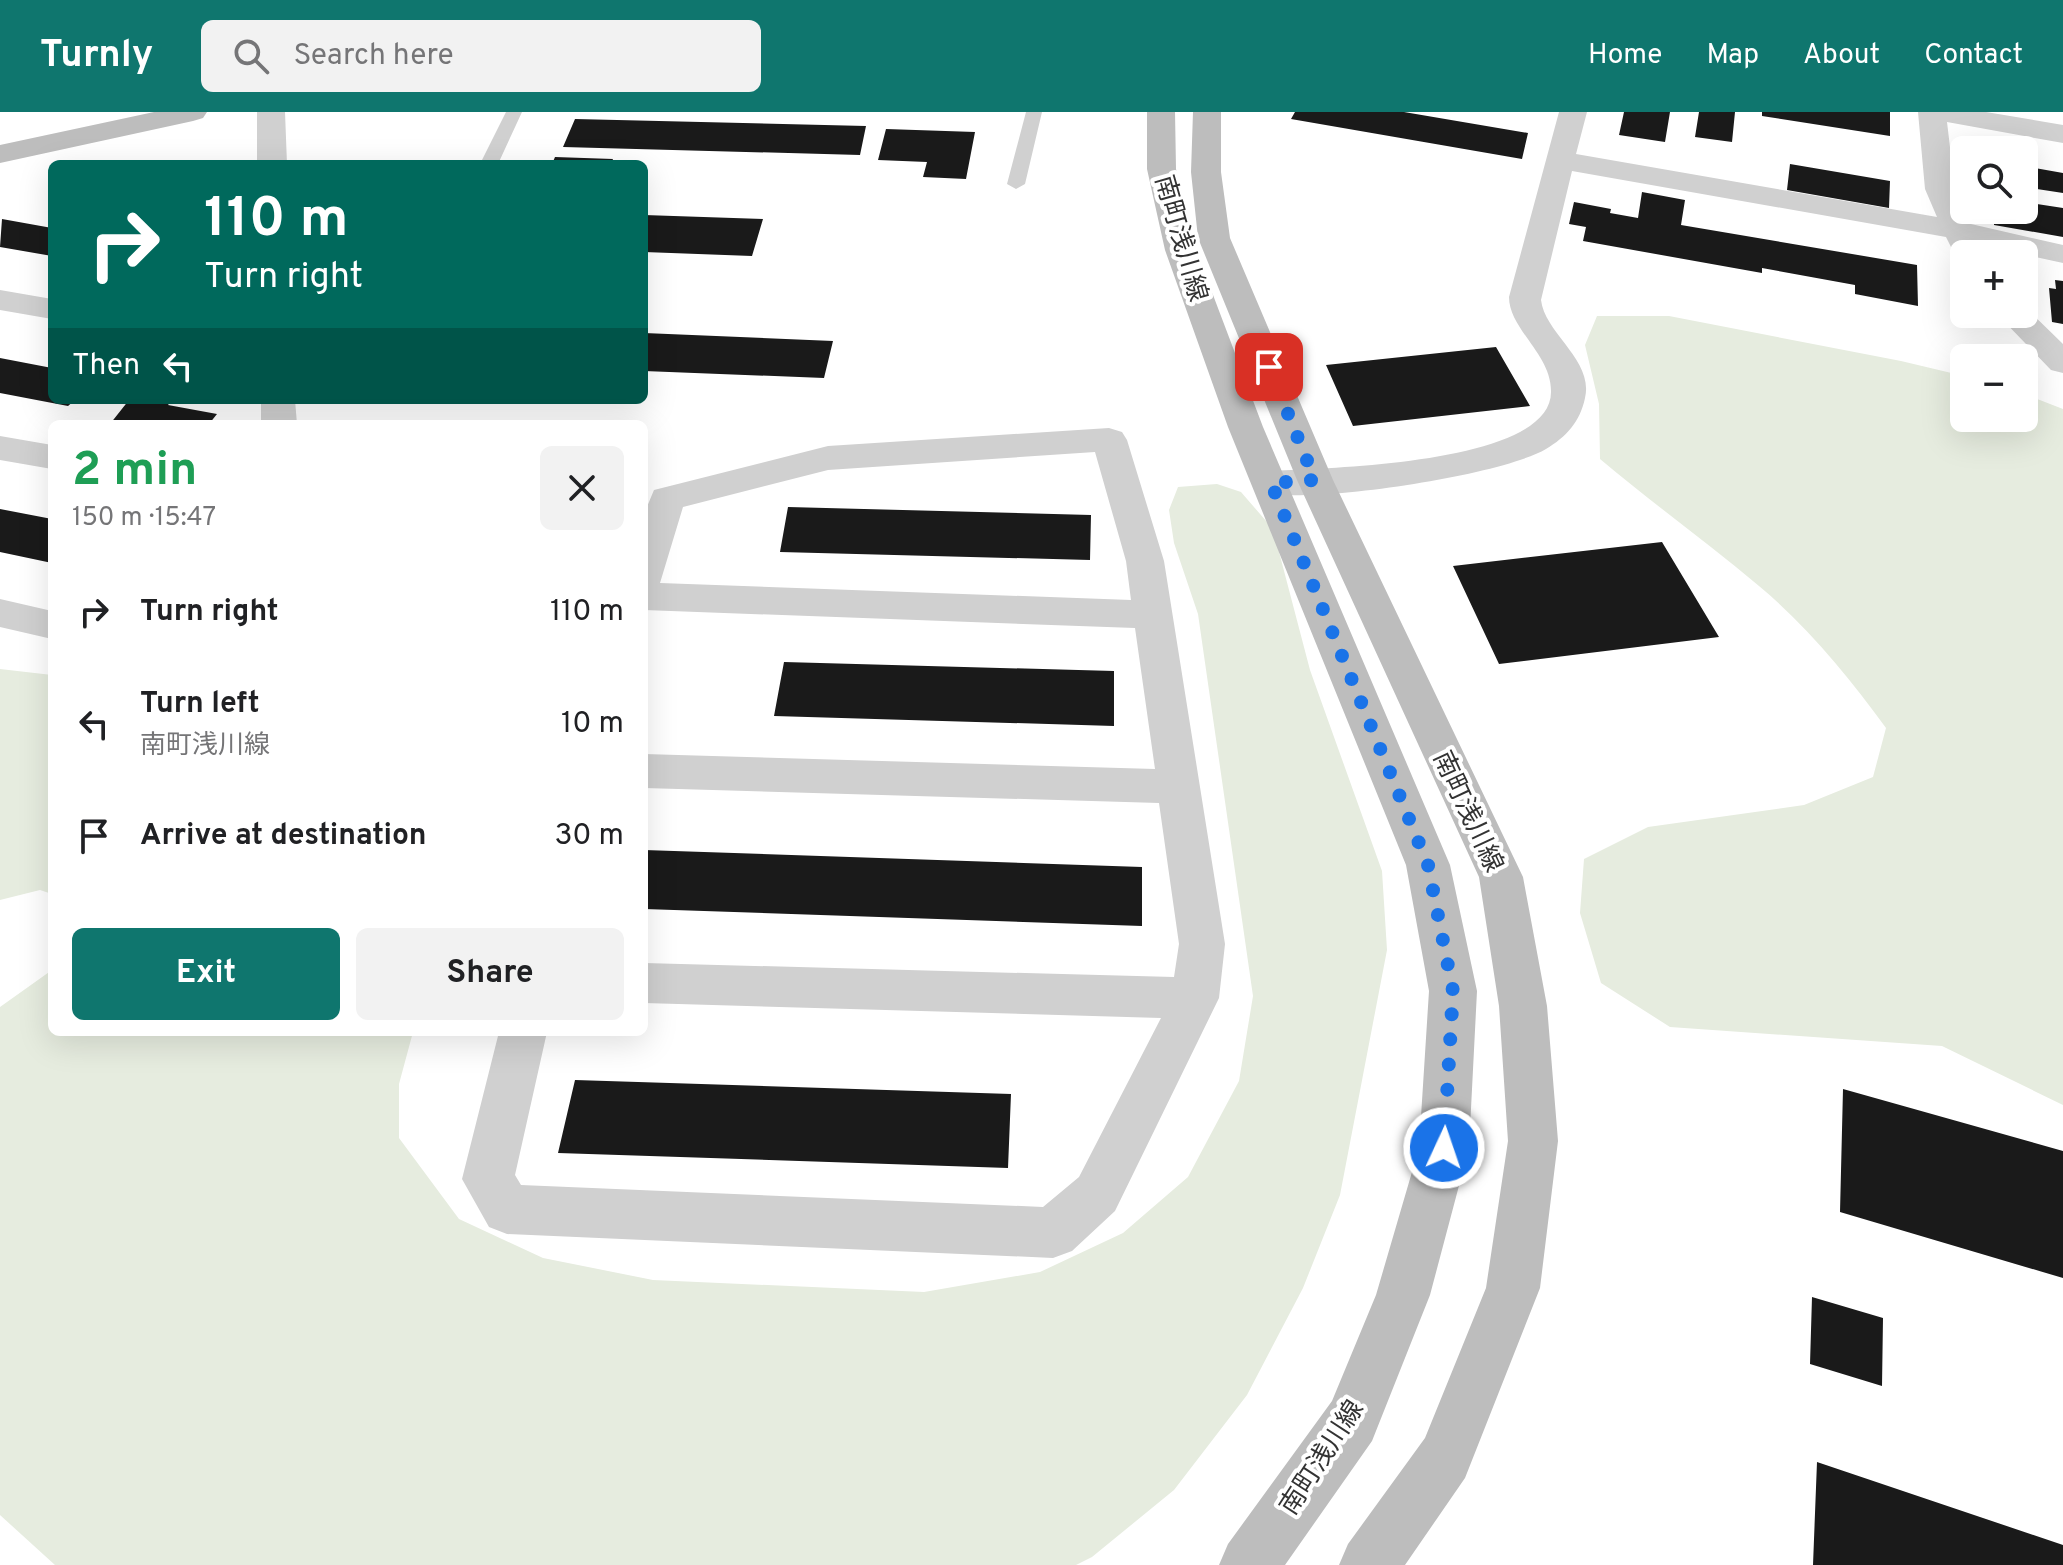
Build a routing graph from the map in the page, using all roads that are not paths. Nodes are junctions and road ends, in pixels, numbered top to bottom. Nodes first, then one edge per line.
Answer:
1 (193, 112) edge
2 (271, 112) edge
3 (514, 112) edge
4 (1034, 112) edge
5 (1161, 112) edge
6 (1207, 112) edge
7 (1573, 112) edge
8 (1934, 112) edge
9 (2063, 134) edge
10 (0, 154) edge
11 (272, 160) edge
12 (491, 160) edge
13 (1560, 160) junction
14 (1016, 184) dead end
15 (1953, 240) edge
16 (1962, 240) edge
17 (2038, 251) edge
18 (2063, 254) edge
19 (0, 300) edge
20 (48, 308) edge
21 (2027, 328) edge
22 (2063, 363) edge
23 (0, 448) edge
24 (48, 456) edge
25 (1315, 480) junction
26 (1271, 483) junction
27 (648, 564) edge
28 (648, 596) edge
29 (0, 613) edge
30 (1153, 615) junction
31 (48, 624) edge
32 (648, 771) edge
33 (1179, 787) junction
34 (648, 983) edge
35 (1195, 998) junction
36 (522, 1036) edge
37 (1249, 1565) edge
38 (1369, 1565) edge

1 - 10 street
2 - 11 street
3 - 12 lane
4 - 14 lane
5 - 26 street, 南町浅川線
6 - 25 street, 南町浅川線
7 - 13 street
8 - 9 street
8 - 16 street
13 - 15 street
13 - 25 street
17 - 18 street
19 - 20 street
21 - 22 street
23 - 24 street
25 - 26 street
25 - 38 street, 南町浅川線
26 - 37 street, 南町浅川線
27 - 30 street
28 - 30 street
29 - 31 street
30 - 33 street
32 - 33 street
33 - 35 street
34 - 35 street
35 - 36 street

